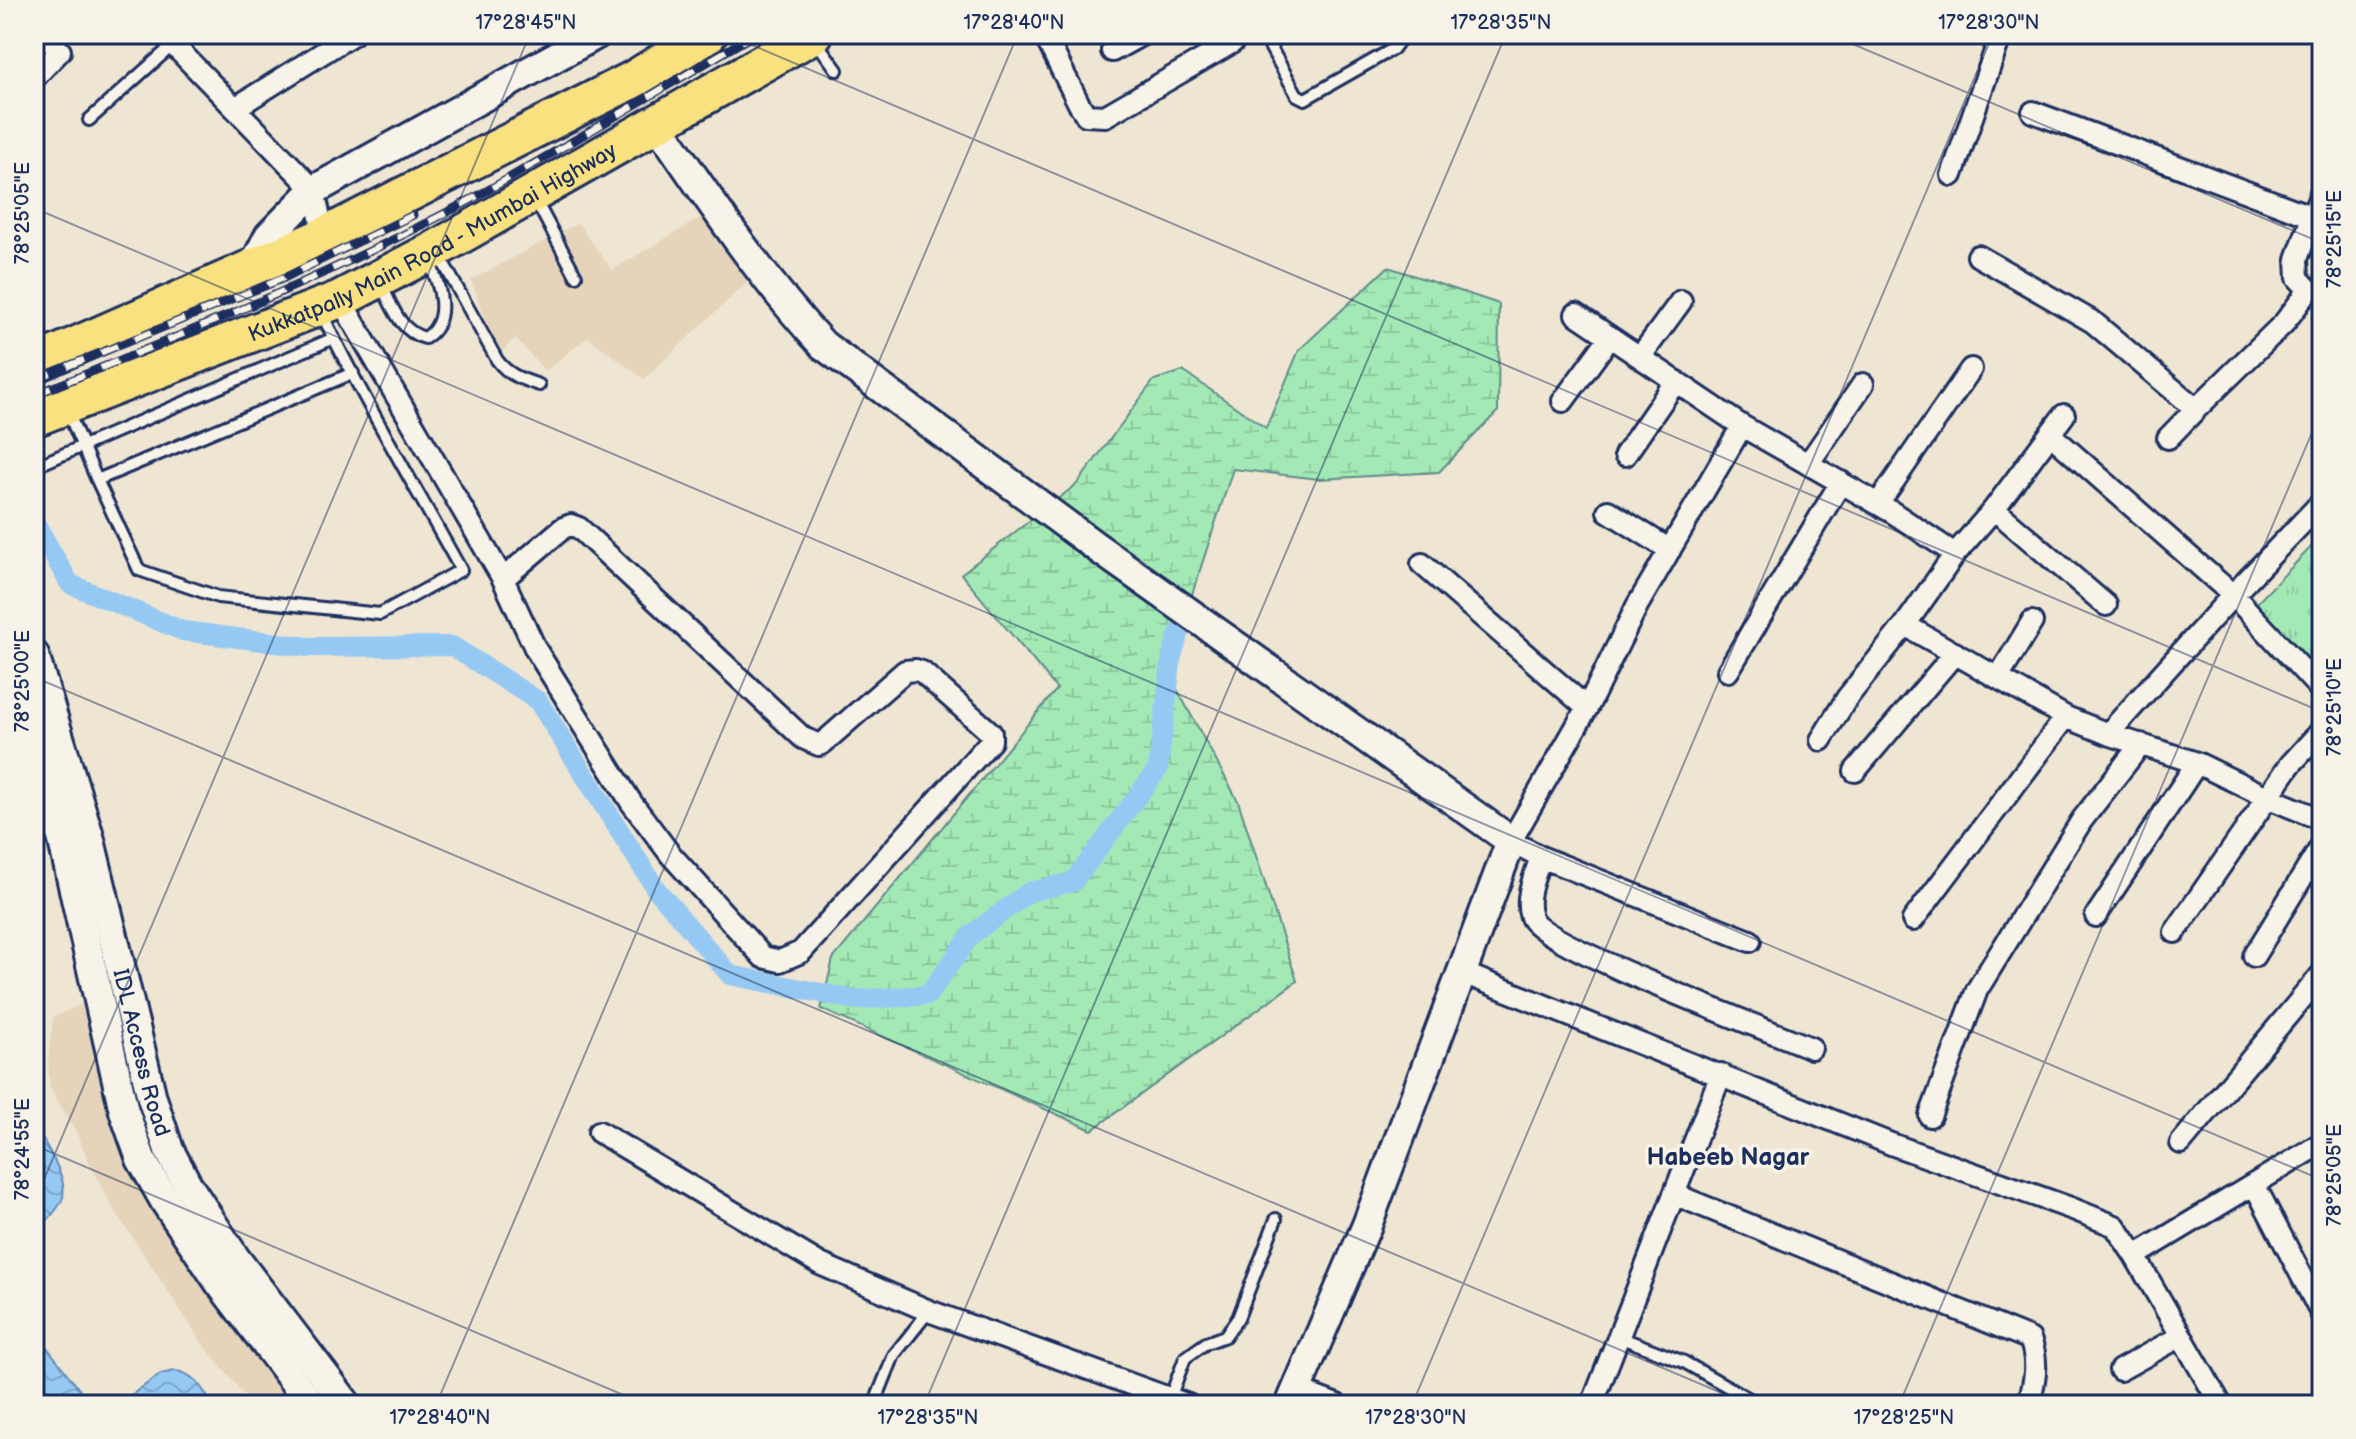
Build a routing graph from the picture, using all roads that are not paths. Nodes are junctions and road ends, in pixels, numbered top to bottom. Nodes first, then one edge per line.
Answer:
1 (42, 34) edge
2 (353, 34) edge
3 (597, 34) edge
4 (708, 34) edge
5 (1044, 34) edge
6 (1143, 34) edge
7 (1263, 34) edge
8 (1401, 34) edge
9 (2001, 34) edge
10 (813, 35) edge
11 (168, 39) edge
12 (1233, 42) dead end
13 (1112, 51) dead end
14 (837, 70) dead end
15 (34, 78) edge
16 (235, 108) junction
17 (2033, 112) dead end
18 (89, 120) dead end
19 (656, 122) junction
20 (1952, 175) dead end
21 (314, 190) junction
22 (2322, 190) edge
23 (532, 194) junction
24 (2313, 217) junction
25 (324, 236) junction
26 (430, 252) junction
27 (1978, 256) dead end
28 (254, 265) junction
29 (576, 276) dead end
30 (378, 279) junction
31 (2316, 296) edge
32 (1681, 301) dead end
33 (331, 314) junction
34 (1576, 314) dead end
35 (1610, 337) junction
36 (1640, 357) junction
37 (34, 364) edge
38 (1971, 369) dead end
39 (353, 373) junction
40 (1676, 381) junction
41 (1863, 384) dead end
42 (539, 385) dead end
43 (1563, 401) dead end
44 (2196, 409) junction
45 (50, 412) edge
46 (2064, 415) dead end
47 (1742, 426) junction
48 (2050, 434) junction
49 (2168, 438) dead end
50 (83, 444) junction
51 (1625, 455) dead end
52 (1808, 464) junction
53 (34, 467) edge
54 (97, 480) junction
55 (1841, 482) junction
56 (1878, 504) junction
57 (2320, 507) edge
58 (1994, 509) junction
59 (1608, 511) dead end
60 (1670, 550) junction
61 (1955, 554) junction
62 (1422, 564) dead end
63 (503, 579) junction
64 (2233, 595) junction
65 (2106, 605) dead end
66 (2032, 622) dead end
67 (1905, 625) junction
68 (1955, 653) junction
69 (34, 655) edge
70 (1728, 671) dead end
71 (1998, 678) junction
72 (2322, 691) edge
73 (1587, 708) junction
74 (2066, 717) junction
75 (2322, 730) edge
76 (2108, 734) junction
77 (1821, 740) dead end
78 (2141, 744) junction
79 (36, 749) edge
80 (2197, 763) junction
81 (1855, 771) dead end
82 (2267, 797) junction
83 (2322, 820) edge
84 (1511, 841) junction
85 (2322, 845) edge
86 (1541, 857) junction
87 (2096, 916) dead end
88 (1913, 920) dead end
89 (2175, 932) dead end
90 (1750, 941) dead end
91 (2254, 956) dead end
92 (1463, 973) junction
93 (2322, 974) edge
94 (1811, 1048) dead end
95 (1721, 1074) junction
96 (1930, 1116) dead end
97 (599, 1132) dead end
98 (2181, 1143) dead end
99 (2322, 1143) edge
100 (2254, 1184) junction
101 (1676, 1195) junction
102 (1276, 1219) dead end
103 (2135, 1256) junction
104 (929, 1311) junction
105 (2322, 1315) edge
106 (2181, 1336) junction
107 (1619, 1337) junction
108 (2120, 1370) dead end
109 (1293, 1397) edge
110 (1179, 1402) edge
111 (312, 1405) edge
112 (347, 1405) edge
113 (874, 1405) edge
114 (1337, 1405) edge
115 (1592, 1405) edge
116 (1760, 1405) edge
117 (2028, 1405) edge
118 (2221, 1405) edge

1 - 15 street
2 - 16 street
3 - 21 street
4 - 25 highway
5 - 12 street
6 - 13 street
7 - 8 lane
9 - 20 street
10 - 14 lane
10 - 19 highway, Kukkatpally Main Road - Mumbai Highway
11 - 16 street
11 - 18 lane
16 - 21 street
17 - 24 street
19 - 23 highway, Kukkatpally Main Road - Mumbai Highway
19 - 84 street
21 - 25 street
21 - 28 street
22 - 24 street
23 - 26 highway, Kukkatpally Main Road - Mumbai Highway
23 - 29 lane
24 - 31 street
25 - 28 highway
26 - 30 highway, Kukkatpally Main Road - Mumbai Highway
26 - 30 lane
26 - 42 lane
27 - 44 street
28 - 37 highway
30 - 33 highway, Kukkatpally Main Road - Mumbai Highway
31 - 44 street
32 - 36 street
33 - 39 lane
33 - 45 highway, Kukkatpally Main Road - Mumbai Highway
33 - 50 lane
33 - 63 street
34 - 35 street
35 - 36 street
35 - 43 street
36 - 40 street
38 - 56 street
39 - 54 lane
39 - 54 lane
40 - 47 street
40 - 51 street
41 - 52 street
44 - 49 street
45 - 50 lane
46 - 48 street
47 - 52 street
47 - 60 street
48 - 58 street
48 - 64 street
50 - 53 lane
50 - 54 lane
52 - 55 street
55 - 56 street
55 - 70 street
56 - 61 street
57 - 64 street
58 - 61 street
58 - 65 street
59 - 60 street
60 - 73 street
61 - 67 street
62 - 73 street
63 - 63 street
64 - 72 street
64 - 76 street
66 - 71 street
67 - 68 street
67 - 77 street
68 - 71 street
68 - 81 street
69 - 112 street, IDL Access Road
71 - 74 street
73 - 84 street
74 - 76 street
74 - 88 street
75 - 82 street
76 - 78 street
78 - 80 street
78 - 96 street
79 - 111 street
80 - 82 street
80 - 87 street
82 - 83 street
82 - 89 street
84 - 86 street
84 - 92 street
85 - 91 street
86 - 90 street
86 - 94 street
92 - 95 street
92 - 109 street
93 - 98 street
95 - 101 street
95 - 103 street
97 - 104 street
99 - 100 street
100 - 103 street
100 - 105 street
101 - 107 street
101 - 117 street
102 - 110 lane
103 - 106 street
104 - 110 street
104 - 113 lane
106 - 108 street
106 - 118 street
107 - 115 street
107 - 116 lane
109 - 114 street

